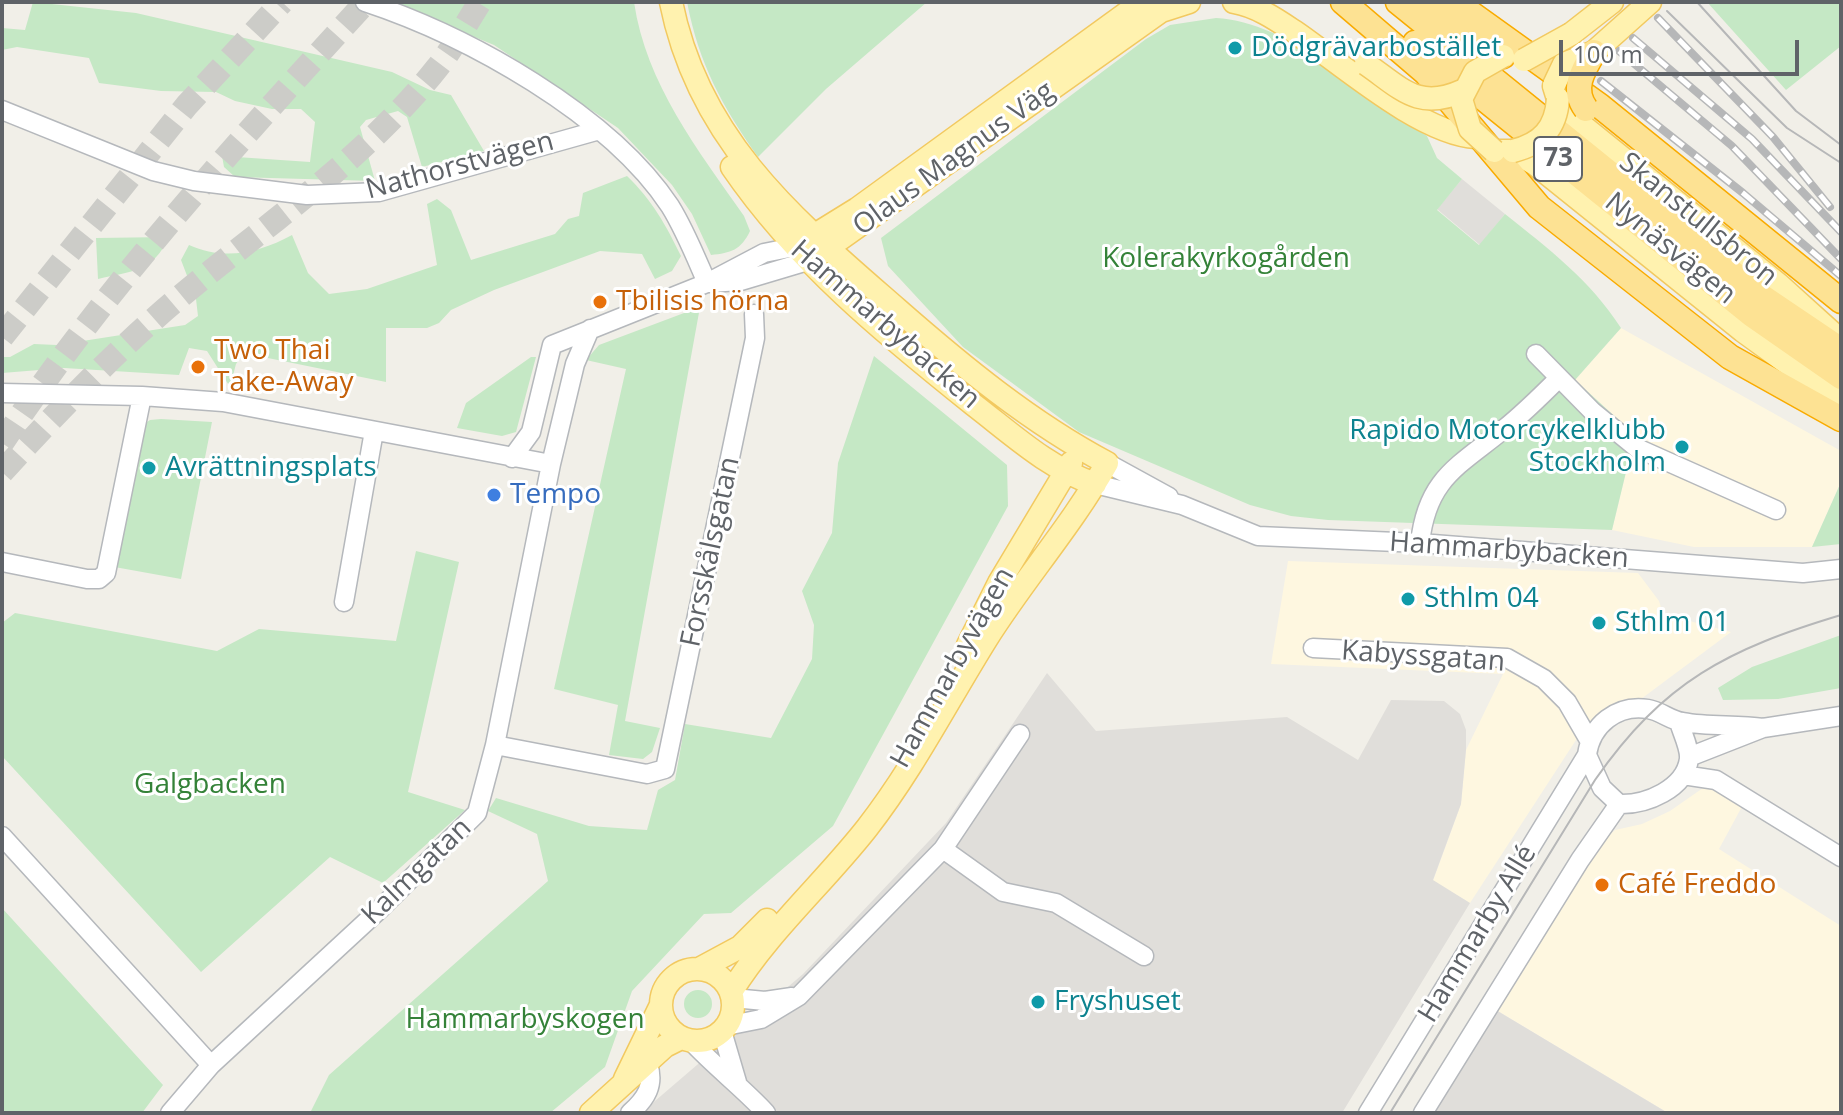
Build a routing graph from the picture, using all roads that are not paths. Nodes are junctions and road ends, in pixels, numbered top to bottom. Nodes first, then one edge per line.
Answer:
1 (365, 2) edge
2 (659, 2) edge
3 (671, 2) edge
4 (1142, 2) edge
5 (1189, 2) edge
6 (1234, 2) edge
7 (1278, 2) edge
8 (1343, 2) edge
9 (1364, 2) edge
10 (1398, 2) edge
11 (1430, 2) edge
12 (1455, 2) edge
13 (1612, 2) edge
14 (1650, 2) edge
15 (1594, 52) junction
16 (1514, 58) junction
17 (1362, 70) junction
18 (1462, 91) junction
19 (1556, 92) junction
20 (2, 110) edge
21 (596, 131) junction
22 (1495, 146) junction
23 (811, 249) junction
24 (707, 283) junction
25 (1841, 301) edge
26 (1758, 307) junction
27 (754, 314) dead end
28 (1841, 316) edge
29 (590, 329) junction
30 (1841, 341) edge
31 (1841, 350) edge
32 (1536, 354) dead end
33 (1841, 377) edge
34 (1559, 378) junction
35 (2, 393) edge
36 (142, 396) junction
37 (1841, 403) edge
38 (1841, 419) edge
39 (374, 431) junction
40 (1080, 448) junction
41 (512, 458) junction
42 (1107, 463) junction
43 (551, 464) junction
44 (1065, 474) junction
45 (1095, 484) junction
46 (1182, 505) junction
47 (1776, 510) dead end
48 (1420, 543) junction
49 (2, 562) edge
50 (1841, 569) edge
51 (344, 602) dead end
52 (1313, 648) dead end
53 (1567, 702) junction
54 (1841, 716) edge
55 (1603, 721) junction
56 (1679, 722) junction
57 (1763, 728) junction
58 (1020, 734) dead end
59 (495, 745) junction
60 (1588, 748) junction
61 (1686, 766) junction
62 (1619, 804) junction
63 (2, 836) edge
64 (943, 849) junction
65 (1841, 857) edge
66 (1144, 956) dead end
67 (701, 968) junction
68 (732, 995) junction
69 (799, 996) junction
70 (660, 1007) junction
71 (724, 1029) junction
72 (686, 1039) junction
73 (648, 1064) junction
74 (211, 1065) junction
75 (625, 1080) junction
76 (737, 1082) junction
77 (170, 1113) edge
78 (591, 1113) edge
79 (630, 1113) edge
80 (766, 1113) edge
81 (1368, 1113) edge
82 (1423, 1113) edge

1 - 21 street
2 - 23 main road, Hammarbybacken
3 - 23 main road, Hammarbybacken
4 - 23 main road, Olaus Magnus Väg
5 - 23 main road, Olaus Magnus Väg
6 - 17 main road
7 - 17 main road
8 - 38 highway
9 - 26 highway, Nynäsvägen / 73
10 - 26 highway, Nynäsvägen / 73
11 - 16 highway
12 - 25 highway
13 - 16 main road, bridge
14 - 15 main road
15 - 19 main road, bridge
15 - 28 highway, bridge
16 - 18 main road, bridge
16 - 19 main road
17 - 18 main road, bridge
17 - 22 main road
18 - 22 main road, bridge
19 - 22 main road, bridge
19 - 30 main road, Skanstullsbron
20 - 21 street, Nathorstvägen
21 - 24 street
22 - 37 highway
23 - 24 street, Olaus Magnus Väg
23 - 40 main road, Hammarbybacken
23 - 44 main road, Hammarbybacken
24 - 29 street, Olaus Magnus Väg
26 - 31 highway
26 - 33 highway
27 - 59 street, Forsskålsgatan
29 - 41 street, Olaus Magnus Väg
29 - 43 street
32 - 34 street
34 - 47 street
34 - 48 street
35 - 36 street
36 - 39 street
36 - 49 street
39 - 41 street
39 - 51 street
40 - 42 main road, Hammarbybacken
40 - 44 main road, Hammarbyvägen
41 - 43 street
42 - 45 main road, Hammarbyvägen
42 - 46 street, Hammarbybacken
43 - 59 street, Kalmgatan
44 - 45 main road, Hammarbybacken
44 - 67 main road, Hammarbyvägen
45 - 46 street, Hammarbybacken
45 - 68 main road, Hammarbyvägen
46 - 48 street, Hammarbybacken
48 - 50 street, Hammarbybacken
52 - 53 street, Kabyssgatan
53 - 55 street, Kabyssgatan
53 - 60 street, Kabyssgatan
54 - 57 street
55 - 56 street
55 - 60 street, Hammarby Allé
56 - 57 street
56 - 61 street
57 - 61 street
58 - 64 street
59 - 74 street, Kalmgatan
60 - 62 street
60 - 81 street, Hammarby Allé
61 - 62 street
61 - 65 street
62 - 82 street, Hammarby Allé
63 - 74 street
64 - 66 street
64 - 69 street
67 - 68 main road
67 - 70 main road, Hammarbyvägen
68 - 69 street
68 - 71 main road, Hammarbyvägen
69 - 71 street
70 - 72 main road
70 - 75 main road, Hammarbyvägen
71 - 72 main road, Hammarbyvägen
71 - 76 street
72 - 73 main road, Hammarbyvägen
72 - 76 street
73 - 75 main road, Hammarbyvägen
73 - 79 street
74 - 77 street, Kalmgatan
75 - 78 main road, Hammarbyvägen
76 - 80 street

